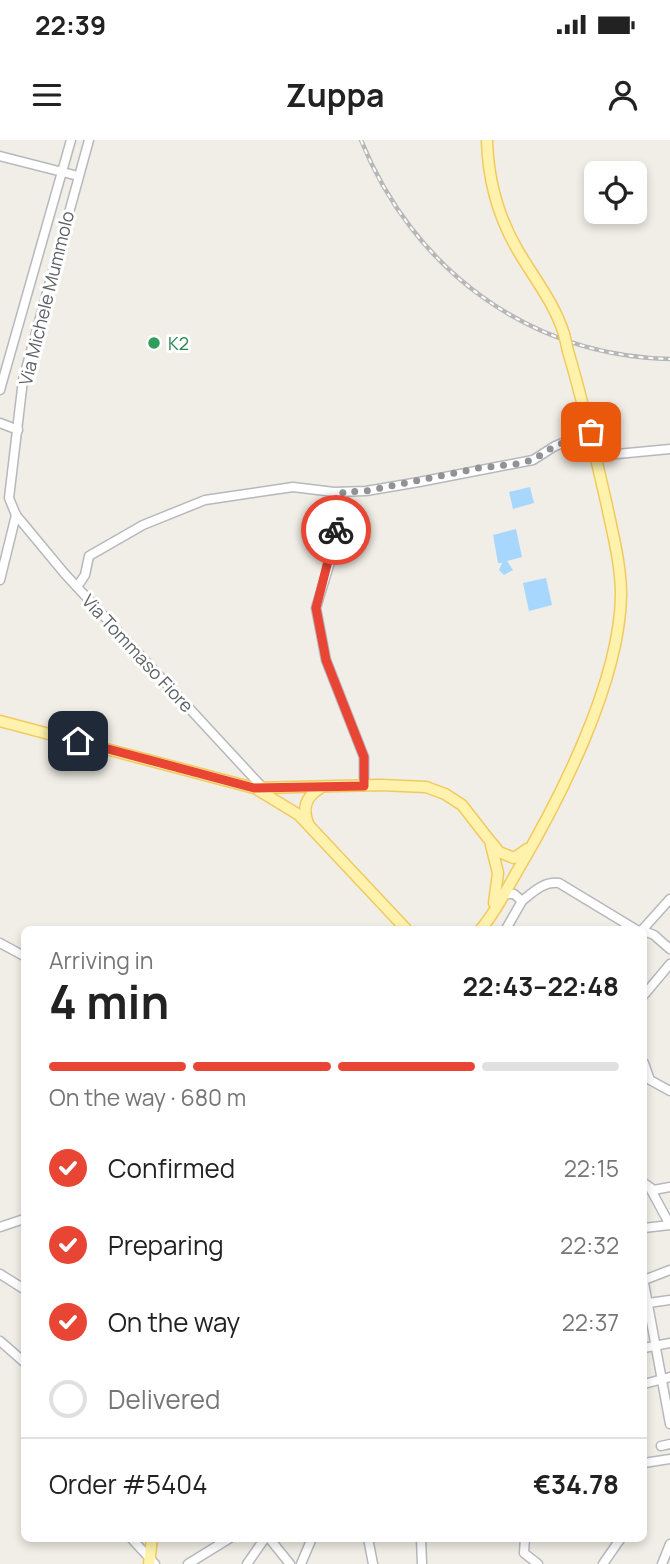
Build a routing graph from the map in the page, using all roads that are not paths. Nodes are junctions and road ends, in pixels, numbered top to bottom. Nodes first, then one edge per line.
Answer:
1 (71, 140) edge
2 (89, 140) edge
3 (487, 140) edge
4 (0, 156) edge
5 (62, 171) junction
6 (78, 176) junction
7 (0, 390) edge
8 (0, 423) edge
9 (18, 430) junction
10 (591, 432) junction
11 (670, 449) edge
12 (596, 456) junction
13 (343, 492) junction
14 (16, 515) junction
15 (0, 580) edge
16 (77, 587) junction
17 (1, 721) edge
18 (364, 786) junction
19 (259, 788) junction
20 (320, 788) junction
21 (310, 826) junction
22 (490, 841) junction
23 (535, 841) junction
24 (504, 894) junction
25 (670, 899) edge
26 (522, 901) junction
27 (492, 914) junction
28 (515, 925) edge
29 (403, 926) edge
30 (484, 926) edge
31 (630, 926) edge
32 (647, 926) edge
33 (647, 932) edge
34 (0, 943) edge
35 (670, 949) edge
36 (21, 954) edge
37 (670, 964) edge
38 (647, 991) edge
39 (647, 1072) edge
40 (650, 1080) junction
41 (647, 1084) edge
42 (670, 1091) edge
43 (647, 1186) edge
44 (670, 1187) edge
45 (21, 1220) edge
46 (670, 1225) edge
47 (0, 1227) edge
48 (647, 1228) edge
49 (670, 1270) edge
50 (0, 1274) edge
51 (647, 1280) edge
52 (21, 1287) edge
53 (647, 1298) edge
54 (670, 1300) edge
55 (648, 1303) junction
56 (0, 1341) edge
57 (670, 1343) edge
58 (655, 1346) junction
59 (647, 1347) edge
60 (21, 1359) edge
61 (670, 1377) edge
62 (660, 1379) junction
63 (647, 1383) edge
64 (668, 1399) edge
65 (670, 1424) edge
66 (670, 1459) edge
67 (647, 1463) edge
68 (134, 1542) edge
69 (152, 1542) edge
70 (224, 1542) edge
71 (264, 1542) edge
72 (271, 1542) edge
73 (310, 1542) edge
74 (369, 1542) edge
75 (421, 1542) edge
76 (525, 1542) edge
77 (618, 1542) edge
78 (670, 1544) edge
79 (151, 1562) edge
80 (194, 1563) edge
81 (536, 1563) edge
82 (247, 1564) edge
83 (290, 1564) edge
84 (301, 1564) edge
85 (373, 1564) edge
86 (422, 1564) edge
87 (603, 1564) edge
88 (662, 1564) edge

1 - 5 street, Via Michele Mummolo
2 - 6 street, Via Michele Mummolo
3 - 10 main road, bridge
4 - 5 street
5 - 6 street
5 - 7 street, Via Michele Mummolo
6 - 9 street, Via Michele Mummolo
8 - 9 street
9 - 14 street, Via Michele Mummolo
10 - 12 main road
10 - 13 street
11 - 12 street
12 - 23 main road
13 - 16 street
13 - 18 street
14 - 15 street, Via Michele Mummolo
14 - 16 street, Via Tommaso Fiore
16 - 19 street, Via Tommaso Fiore
17 - 19 main road
18 - 20 main road
18 - 22 main road
19 - 20 main road
19 - 21 main road
20 - 21 main road
21 - 29 main road
22 - 23 main road
22 - 27 main road
23 - 24 main road
24 - 26 street
24 - 27 main road
25 - 32 street
26 - 28 street
26 - 31 street
27 - 30 main road
33 - 35 street
34 - 36 street
37 - 38 street
39 - 40 street
40 - 41 street
40 - 42 street
43 - 44 street
43 - 46 street
45 - 47 street
46 - 48 street
49 - 51 street
50 - 52 street
53 - 55 street
54 - 55 street
55 - 58 street
56 - 60 street
57 - 58 street
58 - 59 street
58 - 62 street
61 - 62 street
62 - 63 street
62 - 64 street
64 - 65 street
66 - 67 street
68 - 79 street
69 - 79 main road
70 - 80 street
71 - 82 street
72 - 83 street
73 - 84 street
74 - 85 street
75 - 86 street
76 - 81 street
77 - 87 street
78 - 88 street

